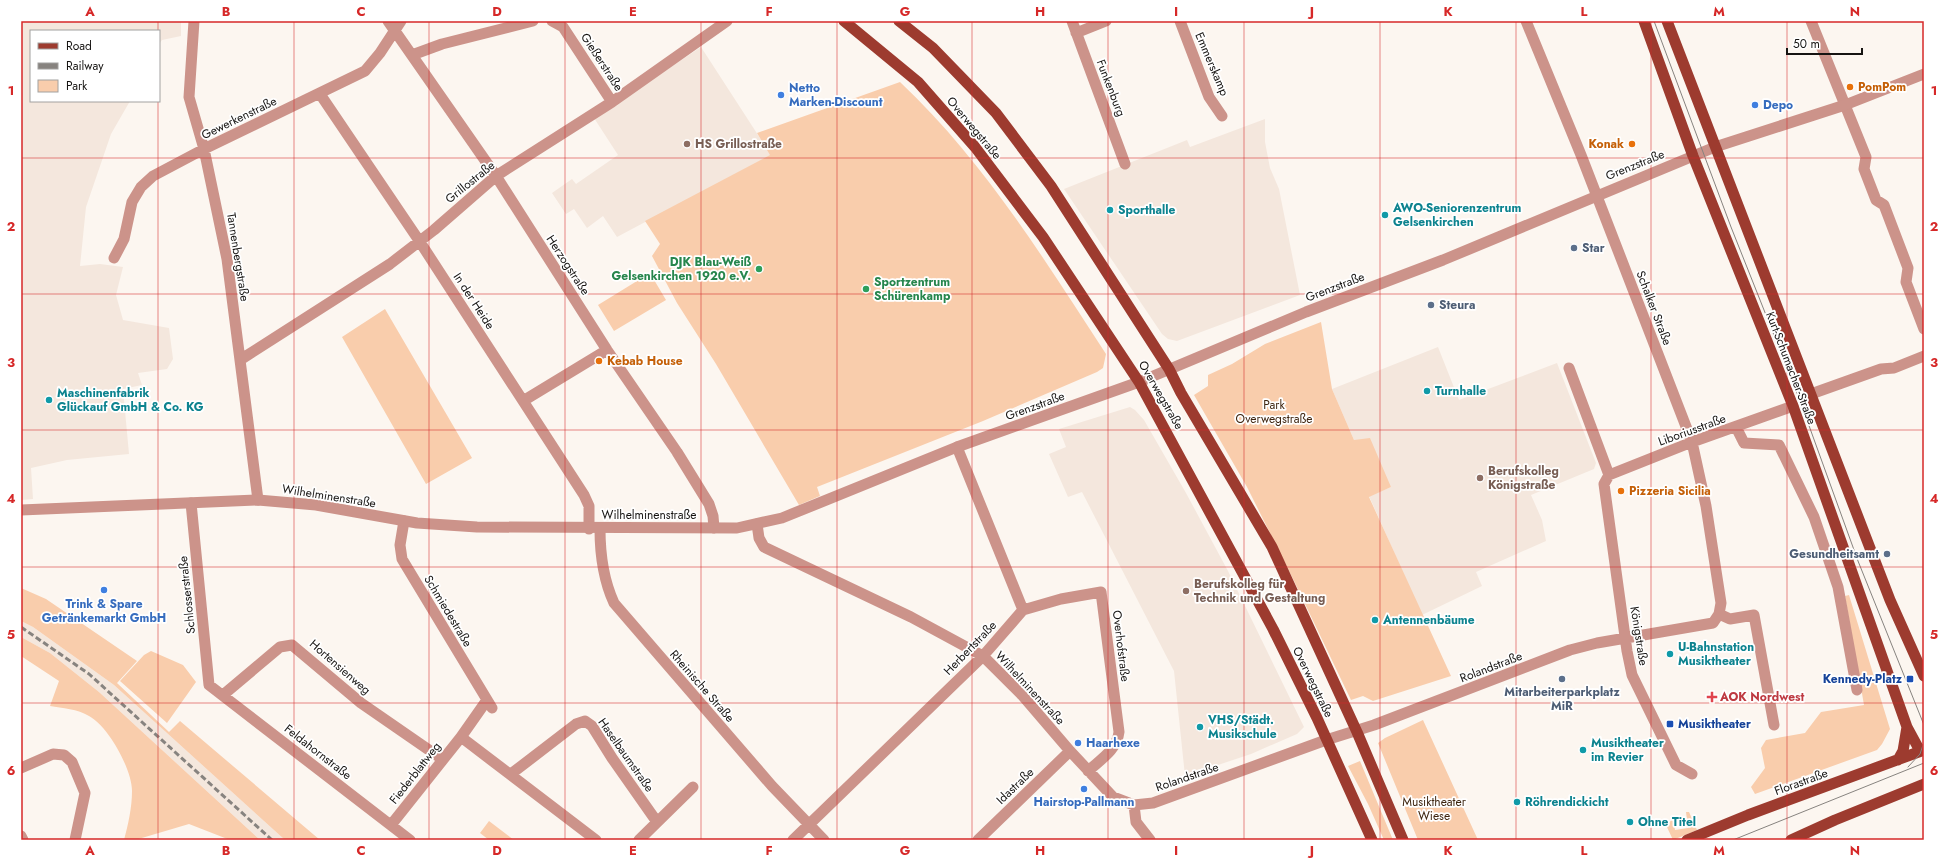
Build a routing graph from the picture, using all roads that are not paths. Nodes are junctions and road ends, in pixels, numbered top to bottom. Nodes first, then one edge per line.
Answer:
1 (194, 21) edge
2 (388, 21) edge
3 (533, 21) edge
4 (552, 21) edge
5 (731, 21) edge
6 (844, 21) edge
7 (899, 21) edge
8 (1072, 21) edge
9 (1106, 21) edge
10 (1180, 21) edge
11 (1526, 21) edge
12 (1644, 21) edge
13 (1667, 21) edge
14 (1811, 21) edge
15 (723, 24) edge
16 (398, 26) edge
17 (1076, 33) junction
18 (412, 54) junction
19 (1924, 74) edge
20 (320, 94) junction
21 (612, 102) junction
22 (1845, 105) junction
23 (1222, 116) dead end
24 (1715, 147) junction
25 (204, 149) junction
26 (1693, 156) junction
27 (1125, 164) dead end
28 (496, 176) junction
29 (1596, 195) junction
30 (420, 242) junction
31 (114, 258) dead end
32 (1924, 329) edge
33 (607, 350) junction
34 (1924, 356) edge
35 (240, 360) junction
36 (1569, 368) dead end
37 (1169, 369) junction
38 (1139, 382) junction
39 (1811, 394) junction
40 (523, 401) junction
41 (1793, 406) junction
42 (1736, 427) junction
43 (1692, 442) junction
44 (957, 447) junction
45 (1606, 479) junction
46 (258, 500) junction
47 (191, 503) junction
48 (21, 510) edge
49 (404, 521) junction
50 (756, 524) junction
51 (714, 528) junction
52 (595, 529) junction
53 (1023, 610) junction
54 (1719, 614) junction
55 (1626, 638) junction
56 (983, 656) junction
57 (1924, 676) edge
58 (209, 685) joint
59 (1856, 690) dead end
60 (223, 695) junction
61 (1774, 725) dead end
62 (1907, 727) junction
63 (1357, 732) junction
64 (460, 737) junction
65 (1326, 740) junction
66 (1070, 751) junction
67 (1923, 752) edge
68 (442, 759) junction
69 (1898, 760) junction
70 (21, 768) edge
71 (1088, 771) junction
72 (511, 774) junction
73 (1692, 774) dead end
74 (1924, 778) edge
75 (1919, 786) edge
76 (692, 788) dead end
77 (1134, 805) junction
78 (657, 822) junction
79 (809, 824) junction
80 (391, 825) junction
81 (21, 836) edge
82 (985, 838) edge
83 (23, 840) edge
84 (75, 840) edge
85 (410, 840) edge
86 (596, 840) edge
87 (639, 840) edge
88 (793, 840) edge
89 (824, 840) edge
90 (1150, 840) edge
91 (1372, 840) edge
92 (1403, 840) edge
93 (1688, 840) edge
94 (1791, 840) edge

1 - 25 street, Tannenbergstraße
2 - 16 street, Herzogstraße
3 - 18 street
4 - 21 street, Gießerstraße
5 - 15 street, Grillostraße
6 - 38 main road, Overwegstraße
7 - 37 main road, Overwegstraße
8 - 17 street, Funkenburg
9 - 17 street
10 - 23 street, Emmerskamp
11 - 29 street, Schalker Straße
12 - 26 main road, Kurt-Schumacher-Straße
13 - 24 main road, Kurt-Schumacher-Straße
14 - 22 street
15 - 21 street, Grillostraße
16 - 18 street, Herzogstraße
16 - 20 street, Gewerkenstraße
17 - 27 street, Funkenburg
18 - 28 street, Herzogstraße
19 - 22 street, Grenzstraße
20 - 25 street, Gewerkenstraße
20 - 30 street, In der Heide
21 - 28 street, Grillostraße
22 - 24 street, Grenzstraße
22 - 32 street
24 - 26 street, Grenzstraße
24 - 39 main road, Kurt-Schumacher-Straße
25 - 31 street, Gewerkenstraße
25 - 35 street, Tannenbergstraße
26 - 29 street, Grenzstraße
26 - 41 main road, Kurt-Schumacher-Straße
28 - 30 street, Grillostraße
28 - 33 street, Herzogstraße
29 - 37 street, Grenzstraße
29 - 43 street, Schalker Straße
30 - 35 street, Grillostraße
30 - 40 street, In der Heide
33 - 40 street
33 - 51 street, Herzogstraße
34 - 39 street
35 - 46 street, Tannenbergstraße
36 - 45 street, Königstraße
37 - 38 street, Grenzstraße
37 - 63 main road, Overwegstraße
38 - 44 street, Grenzstraße
38 - 65 main road, Overwegstraße
39 - 57 main road, Kurt-Schumacher-Straße
40 - 52 street, In der Heide
41 - 42 street, Liboriusstraße
41 - 62 main road, Kurt-Schumacher-Straße
42 - 43 street, Liboriusstraße
42 - 59 street
43 - 45 street, Liboriusstraße
43 - 54 street, Schalker Straße
44 - 50 street, Grenzstraße
44 - 53 street
45 - 55 street, Königstraße
46 - 47 street, Wilhelminenstraße
46 - 49 street, Wilhelminenstraße
47 - 48 street, Wilhelminenstraße
47 - 58 street, Schlosserstraße
49 - 52 street, Wilhelminenstraße
49 - 64 street, Schmiedestraße
50 - 51 street, Wilhelminenstraße
50 - 56 street, Wilhelminenstraße
51 - 52 street, Wilhelminenstraße
52 - 79 street, Rheinische Straße
53 - 56 street, Herbertstraße
53 - 71 street, Overhofstraße
54 - 55 street, Rolandstraße
54 - 61 street
55 - 63 street, Rolandstraße
55 - 73 street, Königstraße
56 - 66 street, Wilhelminenstraße
56 - 79 street, Herbertstraße
58 - 60 street, Feldahornstraße
60 - 68 street, Hortensienweg
60 - 80 street, Feldahornstraße
62 - 67 main road, Kurt-Schumacher-Straße
62 - 69 main road, Kurt-Schumacher-Straße
63 - 65 street, Rolandstraße
63 - 92 main road, Overwegstraße
64 - 68 street, Fiederblattweg
64 - 72 street
65 - 77 street, Rolandstraße
65 - 91 main road, Overwegstraße
66 - 71 street, Wilhelminenstraße
66 - 82 street, Idastraße
67 - 69 main road, Florastraße
68 - 80 street, Fiederblattweg
69 - 93 main road, Florastraße
70 - 84 street
71 - 77 street, Wilhelminenstraße
72 - 78 street, Haselbaumstraße
72 - 86 street
74 - 75 main road
75 - 94 main road
76 - 78 street
77 - 90 street
78 - 87 street
79 - 88 street, Herbertstraße
79 - 89 street, Rheinische Straße
80 - 85 street, Feldahornstraße
81 - 83 street

